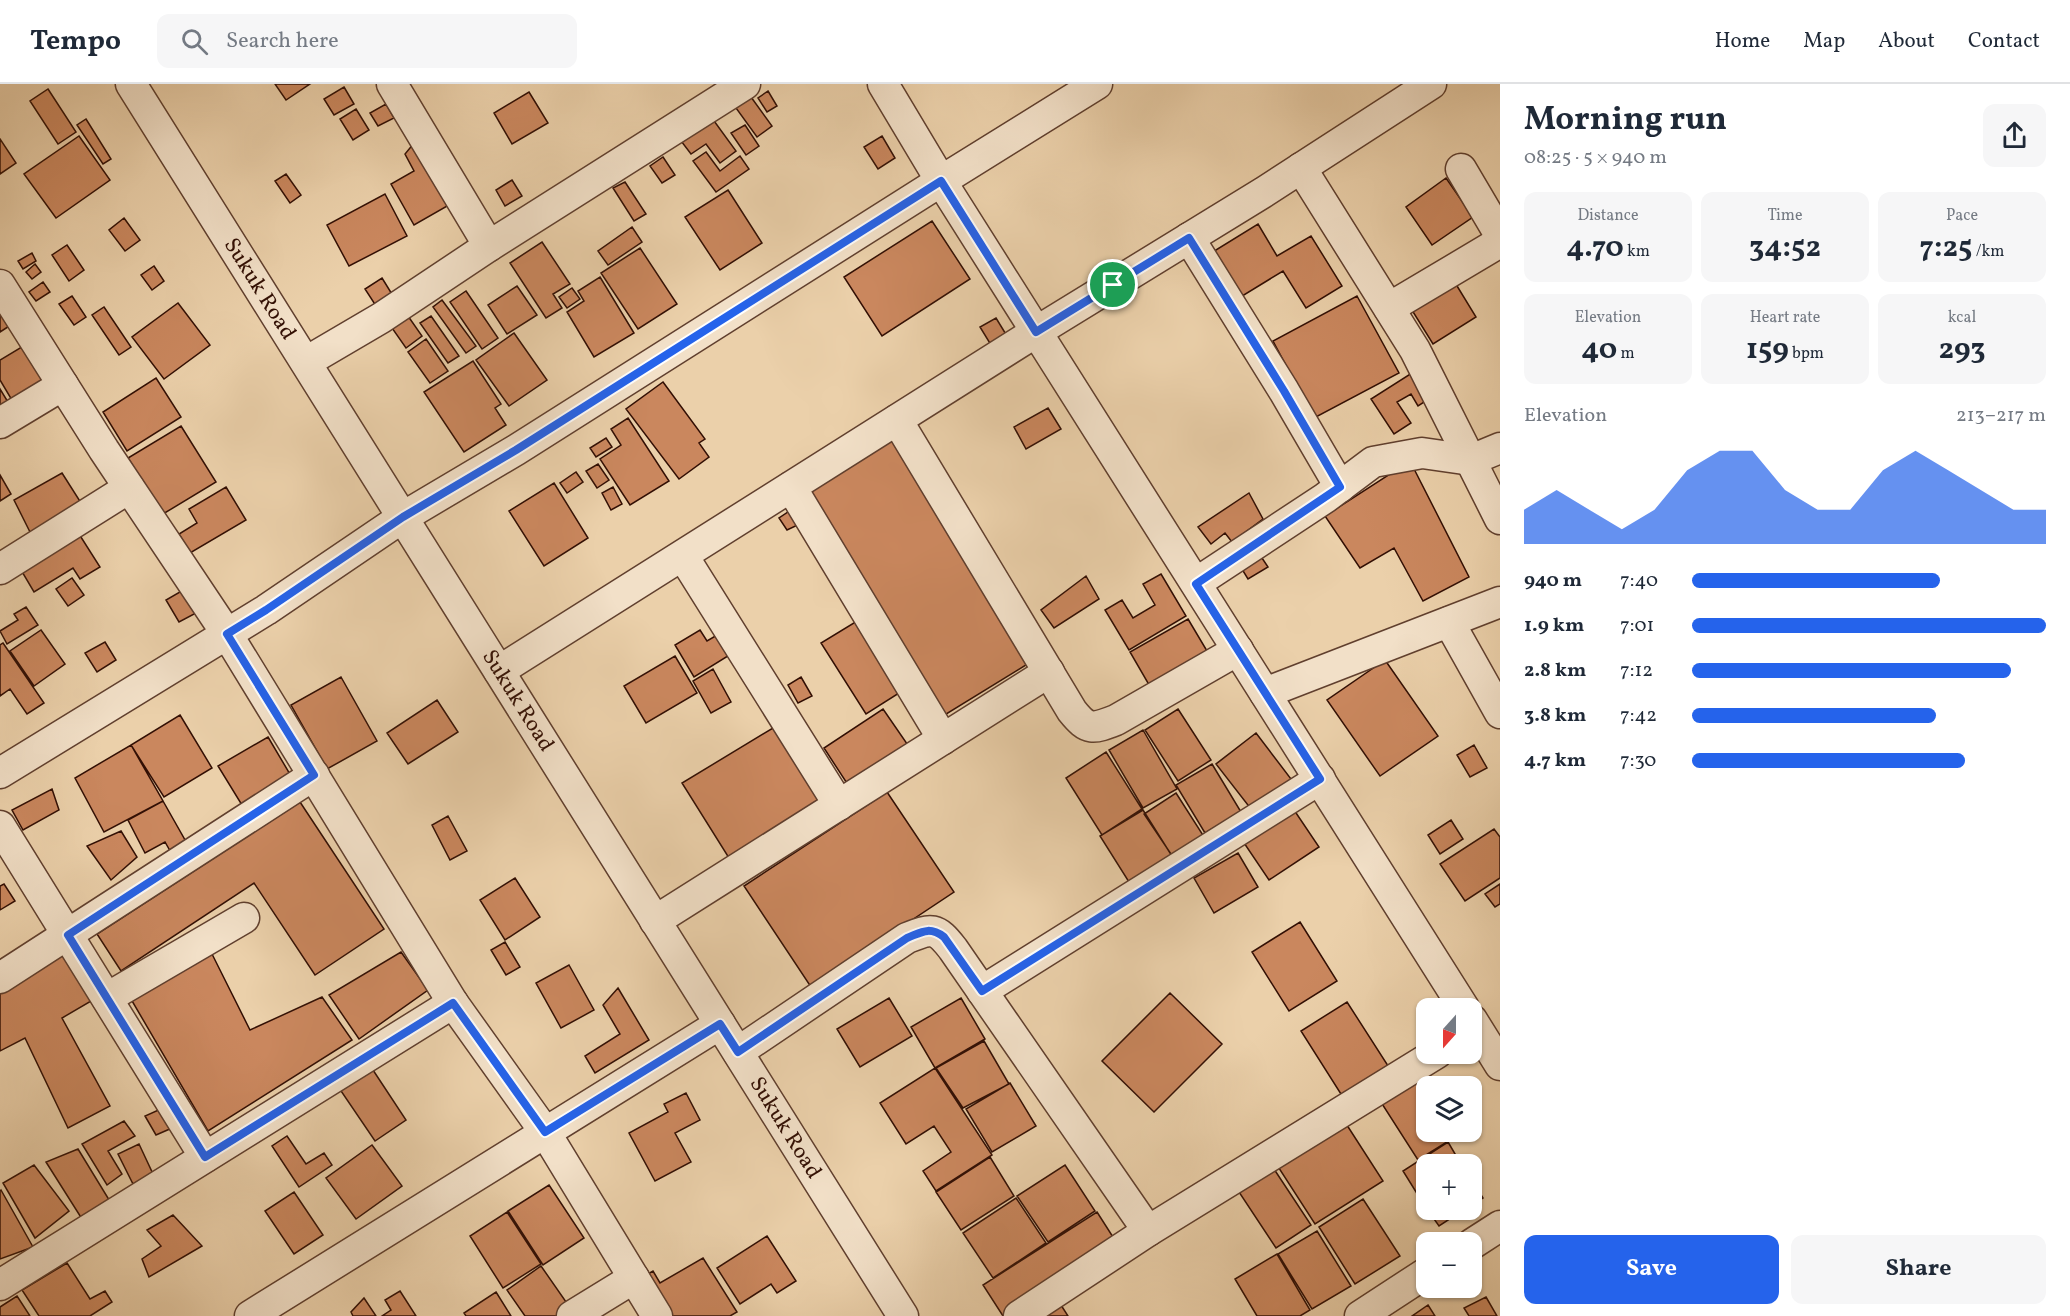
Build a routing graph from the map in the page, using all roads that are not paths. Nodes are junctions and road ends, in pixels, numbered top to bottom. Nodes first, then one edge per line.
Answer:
1 (131, 84) edge
2 (392, 84) edge
3 (745, 84) edge
4 (883, 84) edge
5 (1097, 84) edge
6 (1431, 84) edge
7 (1301, 168) junction
8 (1461, 169) dead end
9 (941, 181) junction
10 (1500, 235) edge
11 (1189, 238) junction
12 (1500, 243) edge
13 (489, 246) junction
14 (0, 285) edge
15 (1389, 308) junction
16 (1036, 332) junction
17 (306, 362) junction
18 (63, 385) junction
19 (897, 420) junction
20 (0, 423) edge
21 (1500, 448) edge
22 (1470, 460) junction
23 (791, 487) junction
24 (1340, 487) junction
25 (129, 488) junction
26 (403, 517) junction
27 (1500, 519) edge
28 (683, 556) junction
29 (0, 569) edge
30 (1196, 584) junction
31 (1500, 602) edge
32 (1449, 622) junction
33 (227, 634) junction
34 (1238, 650) junction
35 (499, 671) junction
36 (1049, 672) junction
37 (1265, 693) junction
38 (1500, 713) edge
39 (943, 739) junction
40 (0, 773) edge
41 (314, 775) junction
42 (1320, 779) junction
43 (839, 805) junction
44 (0, 826) edge
45 (244, 918) dead end
46 (655, 921) junction
47 (68, 935) junction
48 (0, 978) edge
49 (982, 991) junction
50 (107, 998) junction
51 (1456, 998) edge
52 (453, 1003) junction
53 (720, 1024) junction
54 (1482, 1038) edge
55 (738, 1052) junction
56 (1419, 1064) edge
57 (1500, 1065) edge
58 (545, 1132) junction
59 (205, 1157) junction
60 (1500, 1226) edge
61 (1148, 1231) junction
62 (1482, 1238) edge
63 (634, 1278) junction
64 (1416, 1280) edge
65 (0, 1285) edge
66 (250, 1316) edge
67 (572, 1316) edge
68 (657, 1316) edge
69 (903, 1316) edge
70 (1019, 1316) edge
71 (1360, 1316) edge

1 - 17 street, Sukuk Road
2 - 13 street
3 - 13 street
4 - 9 street
5 - 9 street
6 - 7 street
7 - 11 street
7 - 15 street
8 - 10 street
9 - 16 street
9 - 26 street
11 - 16 street
11 - 24 street
12 - 15 street
13 - 17 street
14 - 18 street
15 - 22 street
16 - 19 street
16 - 30 street
17 - 26 street, Sukuk Road
18 - 20 street
18 - 25 street
19 - 23 street
19 - 36 street
21 - 22 street
22 - 24 street
22 - 27 street
23 - 28 street
23 - 39 street
24 - 30 street
25 - 29 street
25 - 33 street
26 - 33 street
26 - 35 street, Sukuk Road
28 - 35 street
28 - 43 street
30 - 34 street
31 - 32 street
32 - 37 street
32 - 38 street
33 - 40 street
33 - 41 street
34 - 36 street
34 - 37 street
35 - 46 street, Sukuk Road
36 - 39 street
37 - 42 street
39 - 43 street
41 - 47 street
41 - 52 street
42 - 49 street
42 - 51 street
43 - 46 street
44 - 47 street
45 - 50 street
46 - 53 street, Sukuk Road
47 - 48 street
47 - 50 street
49 - 55 street
49 - 61 street
50 - 59 street
52 - 58 street
52 - 59 street
53 - 55 street, Sukuk Road
53 - 58 street
54 - 57 street
55 - 69 street, Sukuk Road
56 - 61 street
58 - 63 street
58 - 66 street
59 - 65 street
60 - 62 street
61 - 70 street
63 - 67 street
63 - 68 street
64 - 71 street

